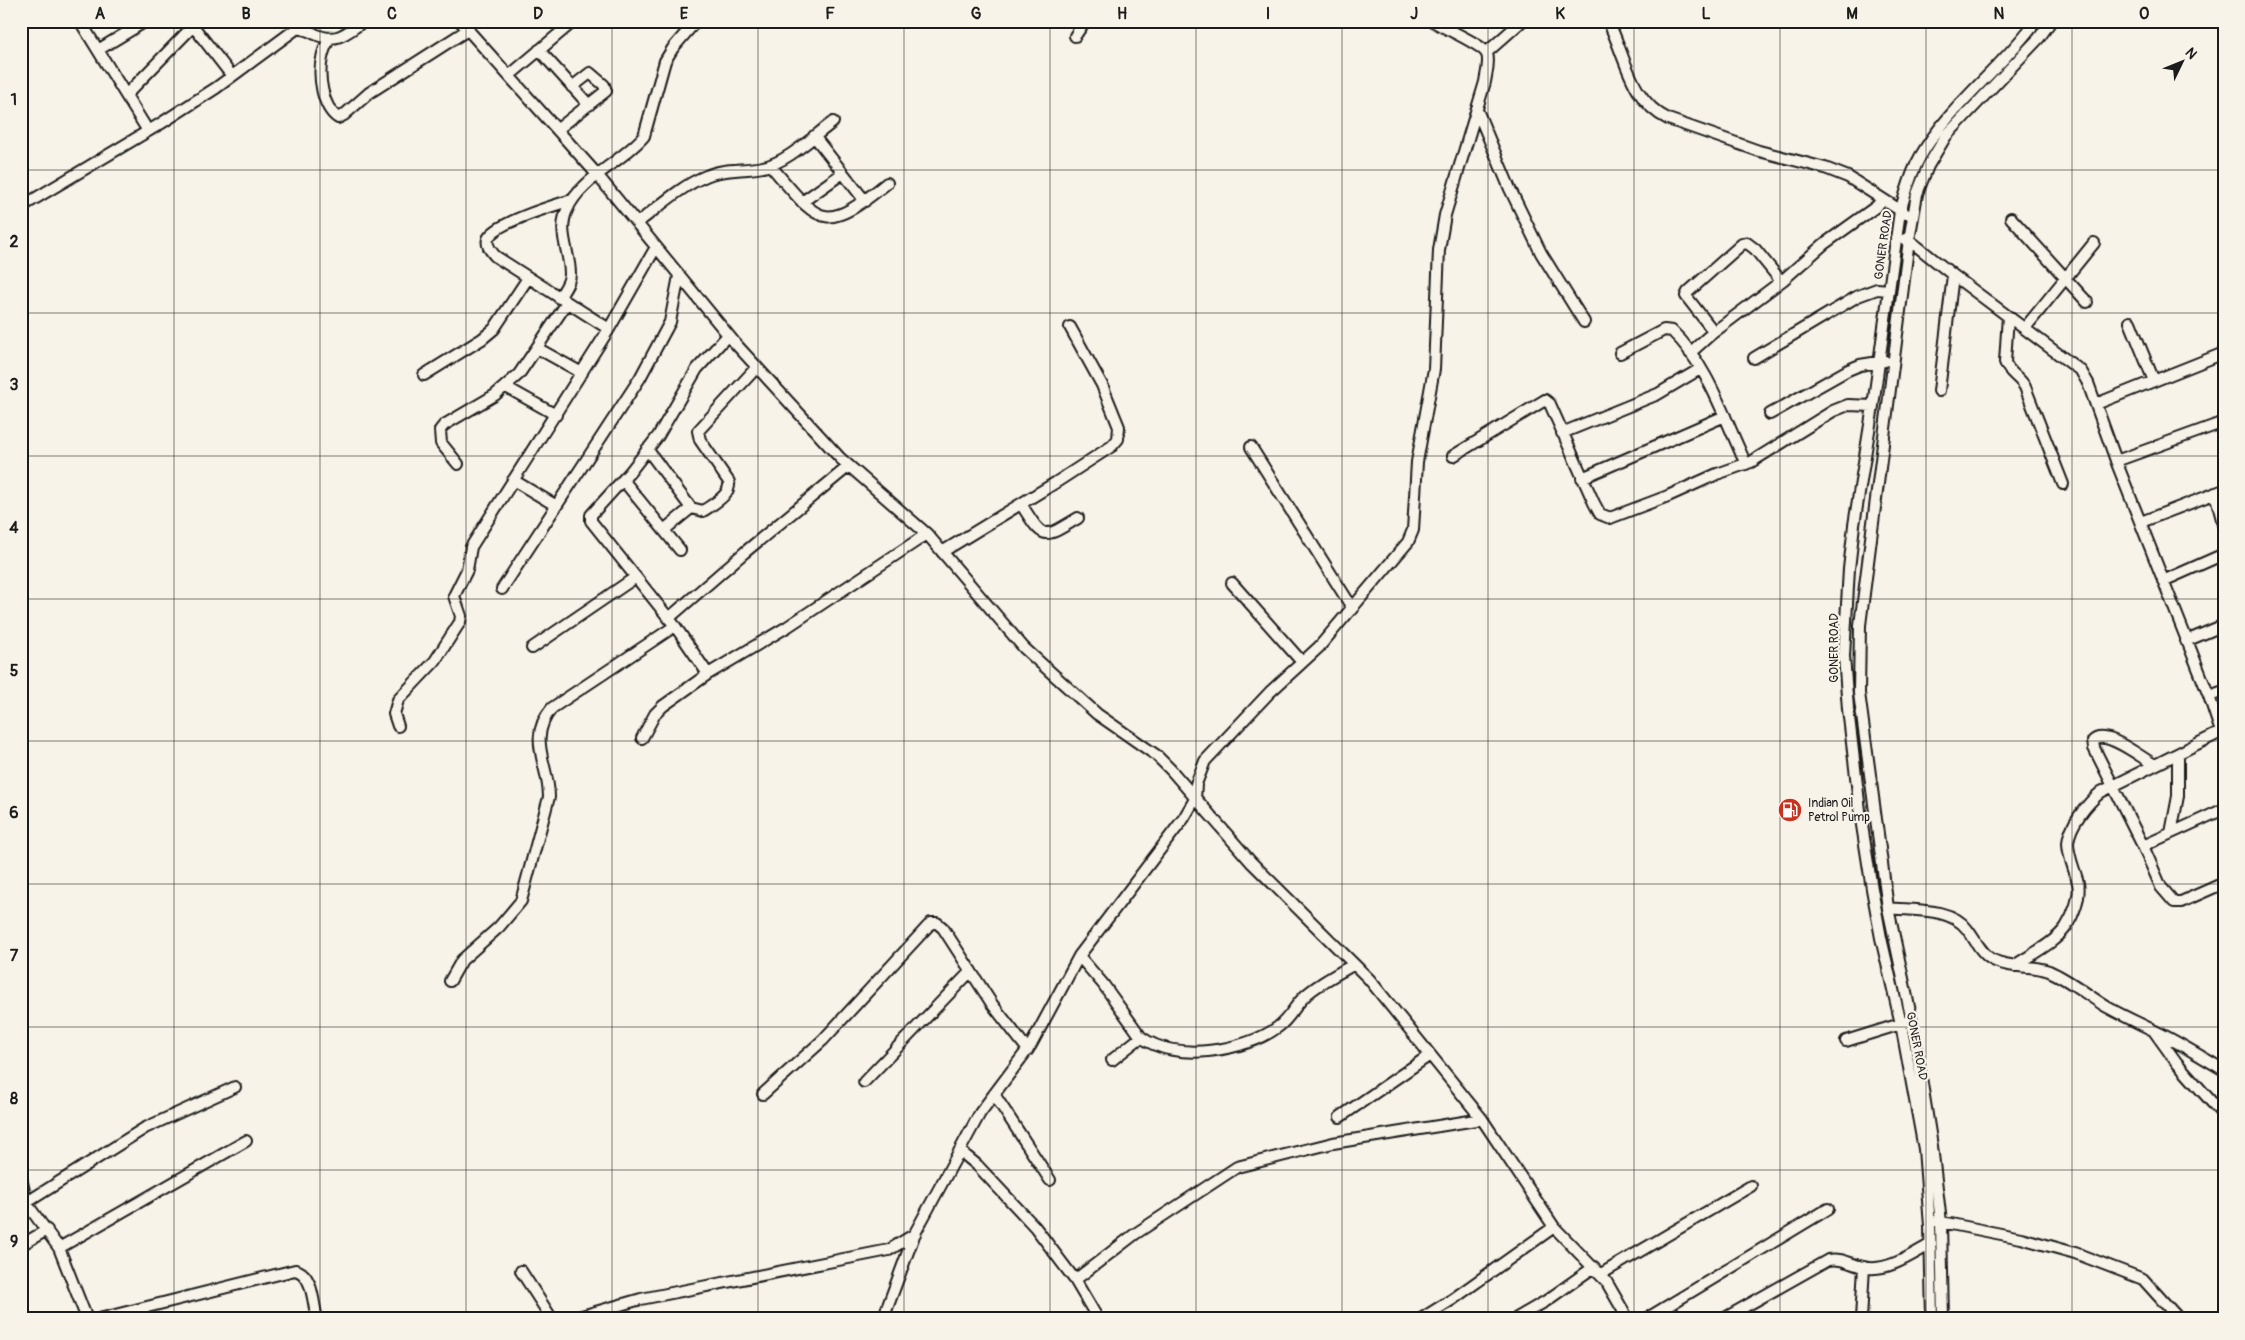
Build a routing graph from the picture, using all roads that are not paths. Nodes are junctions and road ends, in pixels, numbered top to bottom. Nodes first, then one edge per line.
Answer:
1 (80, 21) edge
2 (146, 21) edge
3 (364, 21) edge
4 (460, 21) edge
5 (574, 21) edge
6 (696, 21) edge
7 (1085, 21) edge
8 (1433, 21) edge
9 (1522, 21) edge
10 (1608, 21) edge
11 (2036, 21) edge
12 (2051, 21) edge
13 (193, 23) edge
14 (469, 29) junction
15 (1075, 36) dead end
16 (329, 39) junction
17 (98, 50) junction
18 (539, 50) junction
19 (1486, 53) junction
20 (510, 75) junction
21 (232, 76) junction
22 (572, 87) junction
23 (126, 95) junction
24 (589, 105) junction
25 (1477, 110) junction
26 (833, 122) dead end
27 (558, 129) junction
28 (148, 131) junction
29 (814, 136) junction
30 (770, 165) junction
31 (843, 173) junction
32 (598, 175) junction
33 (887, 183) dead end
34 (572, 200) junction
35 (1882, 200) junction
36 (865, 201) junction
37 (802, 202) junction
38 (21, 207) edge
39 (1900, 212) junction
40 (1913, 218) junction
41 (2011, 218) dead end
42 (637, 224) junction
43 (1897, 237) junction
44 (1909, 240) junction
45 (2094, 243) dead end
46 (656, 247) junction
47 (1953, 275) junction
48 (679, 276) junction
49 (2065, 277) junction
50 (528, 278) junction
51 (1781, 281) junction
52 (1889, 290) junction
53 (563, 301) junction
54 (2087, 302) dead end
55 (2008, 316) junction
56 (1584, 322) dead end
57 (2130, 322) dead end
58 (1070, 327) dead end
59 (2025, 328) junction
60 (609, 329) junction
61 (1714, 332) junction
62 (728, 335) junction
63 (537, 348) junction
64 (1620, 353) dead end
65 (1690, 353) junction
66 (2224, 353) edge
67 (1754, 358) dead end
68 (1894, 360) junction
69 (1880, 361) junction
70 (757, 367) junction
71 (1700, 369) junction
72 (582, 373) junction
73 (424, 375) dead end
74 (2154, 381) junction
75 (506, 386) junction
76 (1939, 391) dead end
77 (2096, 404) junction
78 (1873, 406) junction
79 (1770, 414) dead end
80 (556, 415) junction
81 (1725, 416) junction
82 (2224, 422) edge
83 (1562, 433) junction
84 (1251, 447) dead end
85 (647, 449) junction
86 (1453, 456) dead end
87 (2116, 461) junction
88 (458, 464) dead end
89 (1746, 464) junction
90 (849, 466) junction
91 (1582, 478) junction
92 (513, 480) junction
93 (622, 480) junction
94 (2063, 484) dead end
95 (2219, 492) edge
96 (1021, 504) junction
97 (555, 505) junction
98 (691, 508) junction
99 (1078, 518) dead end
100 (2141, 522) junction
101 (2224, 527) edge
102 (664, 530) junction
103 (927, 534) junction
104 (680, 550) dead end
105 (942, 552) junction
106 (2224, 554) edge
107 (1848, 569) junction
108 (1867, 572) junction
109 (636, 577) junction
110 (2163, 581) junction
111 (1232, 582) dead end
112 (502, 589) dead end
113 (1353, 609) junction
114 (672, 622) junction
115 (2224, 625) edge
116 (2186, 641) junction
117 (532, 648) dead end
118 (1302, 662) junction
119 (708, 674) junction
120 (2224, 690) edge
121 (2209, 696) junction
122 (398, 726) dead end
123 (2222, 736) edge
124 (642, 738) dead end
125 (2178, 754) junction
126 (2155, 765) junction
127 (2114, 786) junction
128 (1195, 799) junction
129 (2224, 809) edge
130 (2171, 834) junction
131 (2143, 846) junction
132 (2224, 883) edge
133 (1888, 908) junction
134 (1079, 956) junction
135 (1354, 964) junction
136 (2014, 966) junction
137 (971, 970) junction
138 (450, 981) dead end
139 (1912, 1021) junction
140 (1901, 1024) junction
141 (2153, 1030) junction
142 (1141, 1037) junction
143 (1846, 1041) dead end
144 (1028, 1050) junction
145 (1430, 1055) junction
146 (1112, 1060) dead end
147 (2224, 1070) edge
148 (864, 1082) dead end
149 (235, 1087) dead end
150 (763, 1094) dead end
151 (994, 1094) junction
152 (2224, 1116) edge
153 (1340, 1117) dead end
154 (1482, 1119) junction
155 (246, 1141) dead end
156 (960, 1151) junction
157 (21, 1178) edge
158 (1050, 1180) dead end
159 (1751, 1186) dead end
160 (24, 1205) edge
161 (1828, 1209) dead end
162 (1930, 1218) junction
163 (1941, 1222) junction
164 (1554, 1227) junction
165 (47, 1230) junction
166 (916, 1233) junction
167 (21, 1244) edge
168 (1931, 1244) junction
169 (59, 1248) junction
170 (1864, 1267) junction
171 (521, 1271) dead end
172 (1597, 1271) junction
173 (1075, 1280) junction
174 (2224, 1315) edge
175 (87, 1319) edge
176 (99, 1319) edge
177 (317, 1319) edge
178 (552, 1319) edge
179 (571, 1319) edge
180 (883, 1319) edge
181 (1098, 1319) edge
182 (1421, 1319) edge
183 (1515, 1319) edge
184 (1628, 1319) edge
185 (1646, 1319) edge
186 (1723, 1319) edge
187 (1861, 1319) edge
188 (1932, 1319) edge
189 (1943, 1319) edge
190 (2179, 1319) edge
191 (2216, 1319) edge

1 - 17 street
2 - 17 street
3 - 16 street
4 - 14 street
5 - 18 street
6 - 32 street
7 - 15 street
8 - 19 street
9 - 19 street
10 - 35 street
11 - 39 street, GONER ROAD
12 - 40 street, GONER ROAD
13 - 21 street
13 - 23 street
14 - 16 street
14 - 20 street
16 - 21 street
17 - 23 street
18 - 20 street
18 - 22 street
19 - 25 street
20 - 27 street
21 - 28 street
22 - 24 street
22 - 24 street
23 - 28 street
24 - 27 street
25 - 56 street
25 - 113 street
26 - 29 street
27 - 32 street
28 - 38 street
29 - 30 street
29 - 31 street
30 - 37 street
30 - 42 street
31 - 36 street
31 - 37 street
32 - 34 street
32 - 42 street
33 - 36 street
34 - 50 street
34 - 53 street
35 - 39 street
35 - 51 street
36 - 37 street
39 - 40 street
39 - 43 street, GONER ROAD
40 - 44 street, GONER ROAD
41 - 49 street
42 - 46 street
43 - 44 street
43 - 52 street, GONER ROAD
44 - 47 street
44 - 68 street, GONER ROAD
45 - 49 street
46 - 48 street
46 - 60 street
47 - 55 street
47 - 76 street
48 - 62 street
48 - 97 street
49 - 54 street
49 - 59 street
50 - 53 street
50 - 73 street
51 - 61 street
51 - 61 street
52 - 67 street
52 - 69 street, GONER ROAD
53 - 60 street
53 - 63 street
55 - 59 street
55 - 94 street
57 - 74 street
58 - 96 street
59 - 77 street
60 - 72 street
61 - 65 street
62 - 70 street
62 - 85 street
63 - 72 street
63 - 75 street
64 - 65 street
65 - 71 street
66 - 74 street
68 - 69 street
68 - 108 street, GONER ROAD
69 - 78 street, GONER ROAD
69 - 79 street
70 - 90 street
70 - 98 street
71 - 81 street
71 - 83 street
72 - 80 street
74 - 77 street
75 - 80 street
75 - 88 street
77 - 87 street
78 - 89 street
78 - 107 street, GONER ROAD
80 - 92 street
81 - 89 street
81 - 91 street
82 - 87 street
83 - 86 street
83 - 91 street
84 - 113 street
85 - 93 street
85 - 98 street
87 - 100 street
89 - 91 street
90 - 103 street
90 - 114 street
92 - 97 street
92 - 122 street
93 - 102 street
93 - 109 street
95 - 100 street
95 - 101 street
96 - 99 street
96 - 105 street
97 - 112 street
98 - 102 street
100 - 110 street
102 - 104 street
103 - 105 street
103 - 119 street
105 - 128 street
106 - 110 street
107 - 108 street
107 - 140 street, GONER ROAD
108 - 133 street, GONER ROAD
109 - 114 street
109 - 117 street
110 - 116 street
111 - 118 street
113 - 118 street
114 - 119 street
114 - 138 street
115 - 116 street
116 - 121 street
118 - 128 street
119 - 124 street
120 - 121 street
121 - 123 street
123 - 125 street
125 - 126 street
125 - 130 street
126 - 127 street
126 - 127 street
127 - 131 street
127 - 136 street
128 - 134 street
128 - 135 street
129 - 130 street
130 - 131 street
131 - 132 street
133 - 136 street
133 - 139 street, GONER ROAD
134 - 142 street
134 - 144 street
135 - 142 street
135 - 145 street
136 - 141 street
137 - 144 street
137 - 148 street
137 - 150 street
139 - 140 street
139 - 163 street, GONER ROAD
140 - 143 street
140 - 162 street, GONER ROAD
141 - 147 street
141 - 152 street
142 - 146 street
144 - 151 street
145 - 153 street
145 - 154 street
149 - 160 street
151 - 156 street
151 - 158 street
154 - 164 street
154 - 173 street
155 - 169 street
156 - 166 street
156 - 173 street
157 - 160 street
159 - 172 street
160 - 165 street
161 - 185 street
162 - 163 street
162 - 168 street, GONER ROAD
163 - 189 street, GONER ROAD
163 - 190 street
164 - 172 street
164 - 182 street
165 - 167 street
165 - 169 street
166 - 179 street
166 - 180 street
168 - 170 street
168 - 188 street, GONER ROAD
169 - 175 street
170 - 186 street
170 - 187 street
171 - 178 street
172 - 183 street
172 - 184 street
173 - 181 street
174 - 191 street
176 - 177 street

